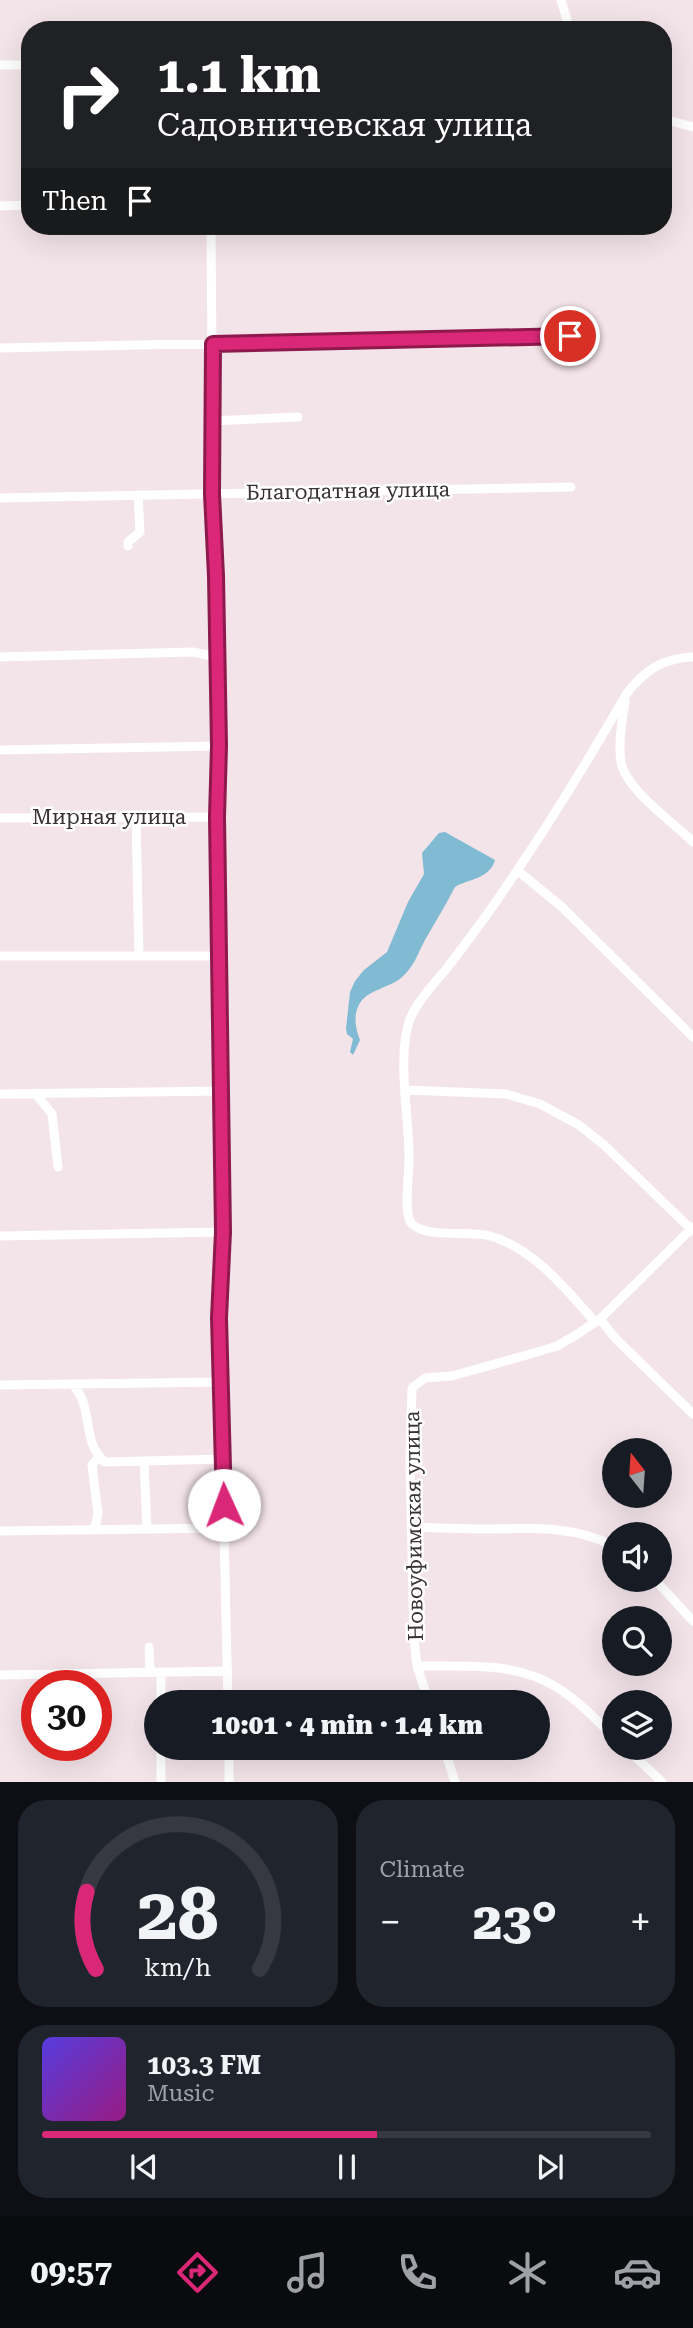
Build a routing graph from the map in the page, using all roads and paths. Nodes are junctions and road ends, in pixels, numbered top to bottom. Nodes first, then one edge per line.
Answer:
1 (561, 0) edge
2 (567, 21) edge
3 (0, 65) edge
4 (21, 65) edge
5 (672, 121) edge
6 (693, 127) edge
7 (21, 205) edge
8 (0, 206) edge
9 (211, 235) edge
10 (570, 336) dead end
11 (213, 344) junction
12 (0, 348) edge
13 (298, 417) dead end
14 (213, 421) junction
15 (570, 487) dead end
16 (212, 494) junction
17 (138, 495) junction
18 (0, 498) edge
19 (128, 546) dead end
20 (0, 657) edge
21 (216, 657) junction
22 (693, 657) edge
23 (627, 693) junction
24 (219, 746) junction
25 (0, 750) edge
26 (136, 817) junction
27 (217, 817) junction
28 (0, 818) edge
29 (693, 842) edge
30 (518, 871) junction
31 (0, 956) edge
32 (139, 956) junction
33 (219, 956) junction
34 (693, 1037) edge
35 (406, 1090) junction
36 (221, 1091) junction
37 (34, 1093) junction
38 (0, 1094) edge
39 (58, 1167) dead end
40 (692, 1229) edge
41 (223, 1232) junction
42 (0, 1236) edge
43 (597, 1320) junction
44 (221, 1382) junction
45 (73, 1384) junction
46 (0, 1385) edge
47 (693, 1414) edge
48 (99, 1457) junction
49 (223, 1459) junction
50 (144, 1461) junction
51 (412, 1527) junction
52 (225, 1528) junction
53 (147, 1529) junction
54 (91, 1530) junction
55 (0, 1531) edge
56 (602, 1540) edge
57 (666, 1592) edge
58 (693, 1621) edge
59 (149, 1647) dead end
60 (417, 1666) junction
61 (228, 1671) junction
62 (150, 1672) junction
63 (161, 1672) junction
64 (0, 1675) edge
65 (161, 1690) edge
66 (228, 1690) edge
67 (425, 1690) edge
68 (602, 1726) edge
69 (161, 1760) edge
70 (229, 1760) edge
71 (448, 1760) edge
72 (639, 1760) edge
73 (161, 1782) edge
74 (229, 1782) edge
75 (455, 1782) edge
76 (662, 1782) edge

1 - 2 street
3 - 4 street
5 - 6 street
7 - 8 street
9 - 11 street
10 - 11 street
11 - 12 street
11 - 14 street
13 - 14 street
14 - 16 street
15 - 16 street, Благодатная улица
16 - 17 street, Благодатная улица
16 - 21 street
17 - 18 street, Благодатная улица
17 - 19 street
20 - 21 street
21 - 24 street
22 - 23 street
23 - 29 street
23 - 30 street
24 - 25 street
24 - 27 street
26 - 27 street, Мирная улица
26 - 28 street, Мирная улица
26 - 32 street
27 - 33 street
30 - 34 street
30 - 35 street
31 - 32 street
32 - 33 street
33 - 36 street
35 - 40 street
35 - 43 street
36 - 37 street
36 - 41 street
37 - 38 street
37 - 39 street
40 - 43 street, Новоуфимская улица
41 - 42 street
41 - 44 street
43 - 47 street
43 - 51 street, Новоуфимская улица
44 - 45 street
44 - 49 street
45 - 46 street
45 - 48 street
48 - 50 street
48 - 54 street
49 - 50 street
49 - 52 street
50 - 53 street
51 - 56 street
51 - 60 street, Новоуфимская улица
52 - 53 street
52 - 61 street
53 - 54 street
54 - 55 street
57 - 58 street
59 - 62 street
60 - 67 street, Новоуфимская улица
60 - 68 street
61 - 63 street
61 - 66 street
62 - 63 street
62 - 64 street
63 - 65 street
69 - 73 street
70 - 74 street
71 - 75 street
72 - 76 street

